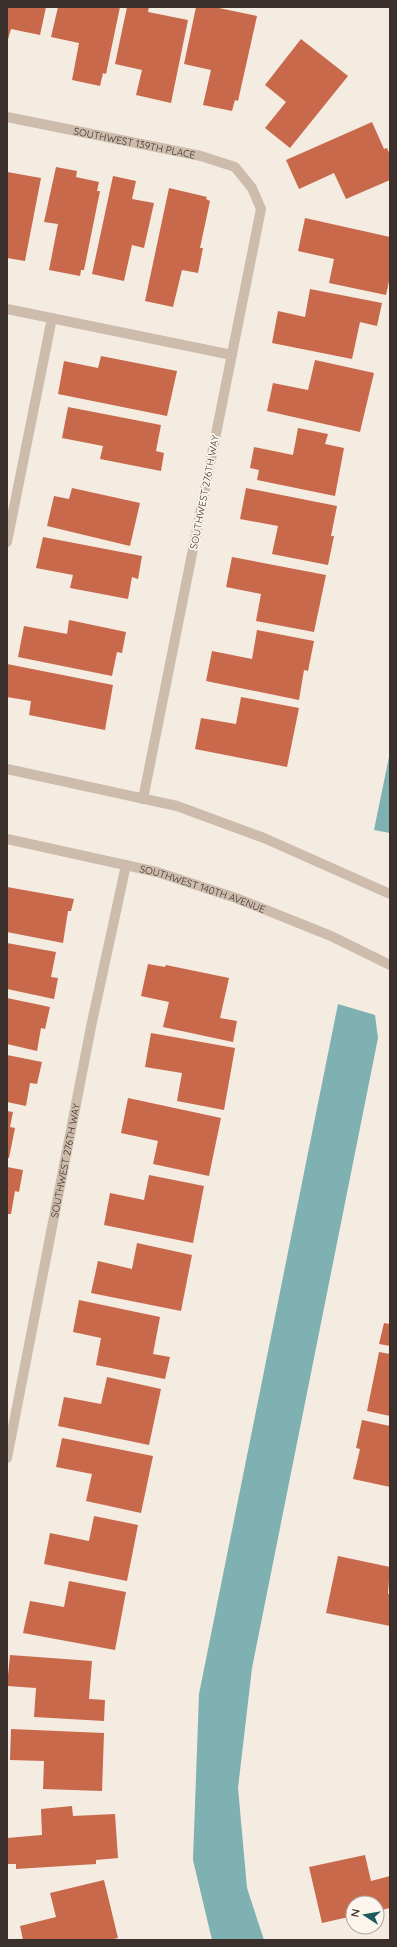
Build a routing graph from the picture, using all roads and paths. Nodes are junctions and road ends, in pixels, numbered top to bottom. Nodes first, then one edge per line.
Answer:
1 (7, 117) edge
2 (252, 188) joint
3 (7, 309) edge
4 (52, 318) junction
5 (232, 355) junction
6 (7, 542) edge
7 (7, 770) edge
8 (143, 799) junction
9 (7, 839) edge
10 (126, 865) junction
11 (390, 894) edge
12 (390, 965) edge
13 (7, 1458) edge

1 - 2 street, SOUTHWEST 139TH PLACE
2 - 5 street, SOUTHWEST 276TH WAY
3 - 4 street
4 - 5 street
4 - 6 street
5 - 8 street, SOUTHWEST 276TH WAY
7 - 8 street
8 - 11 street
9 - 10 street, SOUTHWEST 140TH AVENUE
10 - 12 street, SOUTHWEST 140TH AVENUE
10 - 13 street, SOUTHWEST 276TH WAY

